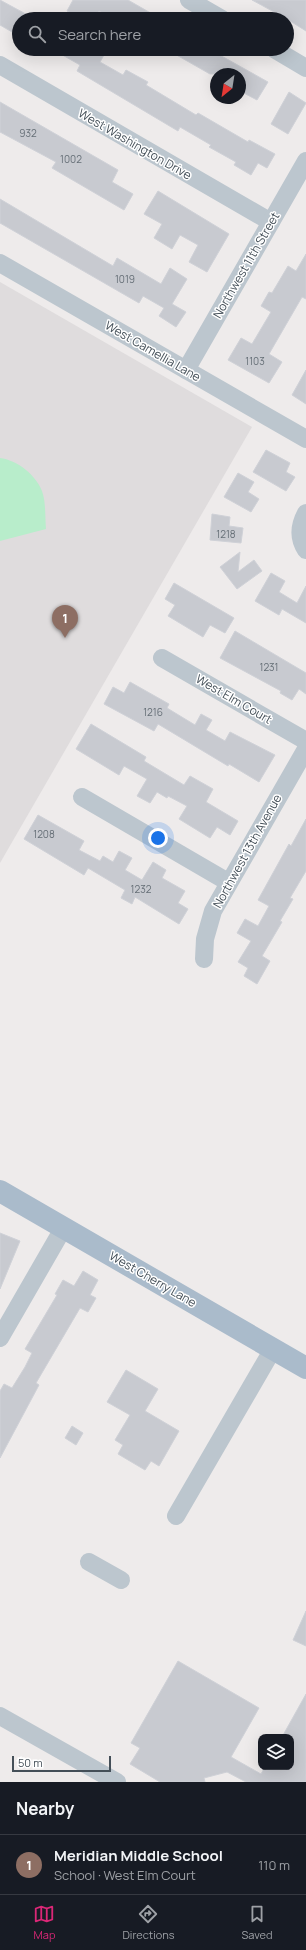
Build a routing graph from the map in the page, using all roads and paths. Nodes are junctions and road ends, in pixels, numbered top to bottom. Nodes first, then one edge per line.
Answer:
1 (189, 0) edge
2 (210, 12) edge
3 (286, 56) edge
4 (0, 65) edge
5 (306, 68) edge
6 (306, 161) edge
7 (271, 222) junction
8 (0, 263) edge
9 (186, 370) junction
10 (306, 439) edge
11 (306, 513) edge
12 (303, 545) edge
13 (162, 658) dead end
14 (306, 741) edge
15 (306, 749) edge
16 (82, 797) dead end
17 (228, 882) junction
18 (204, 959) dead end
19 (0, 1191) edge
20 (64, 1227) junction
21 (0, 1338) edge
22 (273, 1349) junction
23 (306, 1368) edge
24 (176, 1516) dead end
25 (89, 1562) dead end
26 (121, 1580) dead end
27 (0, 1716) edge
28 (117, 1782) edge

1 - 2 street
3 - 5 street
4 - 7 street, West Washington Drive
6 - 7 street, Northwest 11th Street
7 - 9 street, Northwest 11th Street
8 - 9 street, West Camellia Lane
9 - 10 street, West Camellia Lane
11 - 12 street
13 - 14 street, West Elm Court
15 - 17 street, Northwest 13th Avenue
16 - 17 street
17 - 18 street, Northwest 13th Avenue
19 - 20 main road, West Cherry Lane
20 - 21 street
20 - 22 main road, West Cherry Lane
22 - 23 main road, West Cherry Lane
22 - 24 street
25 - 26 street
27 - 28 street

